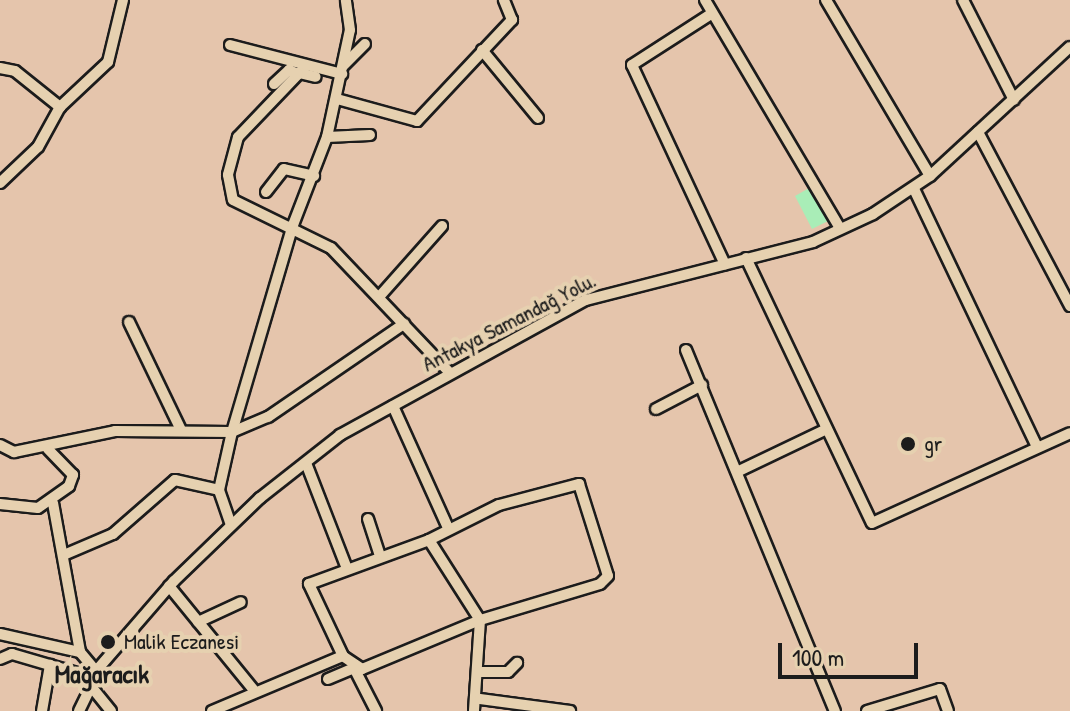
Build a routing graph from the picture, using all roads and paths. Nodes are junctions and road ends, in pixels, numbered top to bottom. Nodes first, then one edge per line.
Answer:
1 (123, 0) edge
2 (346, 0) edge
3 (504, 0) edge
4 (705, 0) edge
5 (826, 0) edge
6 (963, 0) edge
7 (711, 14) junction
8 (365, 44) dead end
9 (230, 45) dead end
10 (1070, 47) edge
11 (482, 50) junction
12 (0, 68) edge
13 (343, 70) junction
14 (300, 71) junction
15 (316, 77) dead end
16 (274, 84) dead end
17 (337, 99) junction
18 (1014, 100) junction
19 (60, 107) junction
20 (538, 118) dead end
21 (978, 132) junction
22 (370, 135) dead end
23 (327, 137) junction
24 (314, 176) junction
25 (930, 176) junction
26 (0, 183) edge
27 (914, 189) junction
28 (266, 192) dead end
29 (293, 225) junction
30 (442, 226) dead end
31 (839, 227) junction
32 (746, 258) junction
33 (725, 264) junction
34 (379, 297) junction
35 (1070, 306) edge
36 (129, 322) dead end
37 (404, 324) junction
38 (686, 350) dead end
39 (449, 372) junction
40 (702, 385) junction
41 (393, 406) junction
42 (656, 409) dead end
43 (827, 429) junction
44 (181, 430) junction
45 (232, 432) junction
46 (1070, 433) edge
47 (0, 445) edge
48 (1037, 447) junction
49 (48, 449) junction
50 (306, 463) junction
51 (741, 470) junction
52 (219, 490) junction
53 (53, 503) junction
54 (0, 504) edge
55 (368, 519) dead end
56 (231, 525) junction
57 (448, 528) junction
58 (429, 540) junction
59 (379, 553) junction
60 (66, 554) junction
61 (346, 566) junction
62 (169, 586) junction
63 (241, 602) dead end
64 (480, 620) junction
65 (198, 622) junction
66 (0, 634) edge
67 (80, 652) junction
68 (343, 656) junction
69 (0, 659) edge
70 (517, 663) dead end
71 (50, 665) junction
72 (353, 667) junction
73 (481, 672) junction
74 (94, 678) junction
75 (328, 679) dead end
76 (253, 689) junction
77 (480, 699) junction
78 (42, 711) edge
79 (79, 711) edge
80 (111, 711) edge
81 (212, 711) edge
82 (376, 711) edge
83 (474, 711) edge
84 (570, 711) edge
85 (835, 711) edge
86 (867, 711) edge
87 (948, 711) edge

1 - 19 street
2 - 13 street
3 - 11 street
4 - 7 street
5 - 25 street
6 - 18 street
7 - 31 street
7 - 33 street
8 - 13 street
9 - 14 street
10 - 18 street, Antakya Samandağ Yolu.
11 - 17 street
11 - 20 street
12 - 19 street
13 - 14 street
13 - 17 street
14 - 15 street
14 - 16 street
14 - 29 street
17 - 23 street
18 - 21 street, Antakya Samandağ Yolu.
19 - 26 street
21 - 25 street, Antakya Samandağ Yolu.
21 - 35 street
22 - 23 street
23 - 24 street
24 - 28 street
24 - 29 street
25 - 27 street, Antakya Samandağ Yolu.
27 - 31 street, Antakya Samandağ Yolu.
27 - 48 street
29 - 34 street
29 - 45 street
30 - 34 street
31 - 32 street, Antakya Samandağ Yolu.
32 - 33 street, Antakya Samandağ Yolu.
32 - 43 street
33 - 39 street, Antakya Samandağ Yolu.
34 - 37 street
36 - 44 street
37 - 39 street
37 - 45 street
38 - 40 street
39 - 41 street, Antakya Samandağ Yolu.
40 - 42 street
40 - 51 street
41 - 50 street, Antakya Samandağ Yolu.
41 - 57 street
43 - 48 street
43 - 51 street
44 - 45 street
44 - 49 street
45 - 52 street
46 - 48 street
47 - 49 street
49 - 53 street
50 - 56 street, Antakya Samandağ Yolu.
50 - 61 street
51 - 85 street
52 - 56 street
52 - 60 street
53 - 54 street
53 - 60 street
55 - 59 street
56 - 62 street, Antakya Samandağ Yolu.
57 - 58 street
57 - 64 street
58 - 59 street
58 - 64 street
59 - 61 street
60 - 67 street
61 - 68 street
62 - 65 street
62 - 74 street, Antakya Samandağ Yolu.
63 - 65 street
64 - 72 street
64 - 73 street
65 - 76 street
66 - 67 street
67 - 74 street
68 - 72 street
68 - 76 street
69 - 71 street
70 - 73 street
71 - 74 street
71 - 78 street
72 - 75 street
72 - 82 street
73 - 77 street
74 - 79 street, Antakya Samandağ Yolu.
74 - 80 street
76 - 81 street
77 - 83 street
77 - 84 street
86 - 87 street

